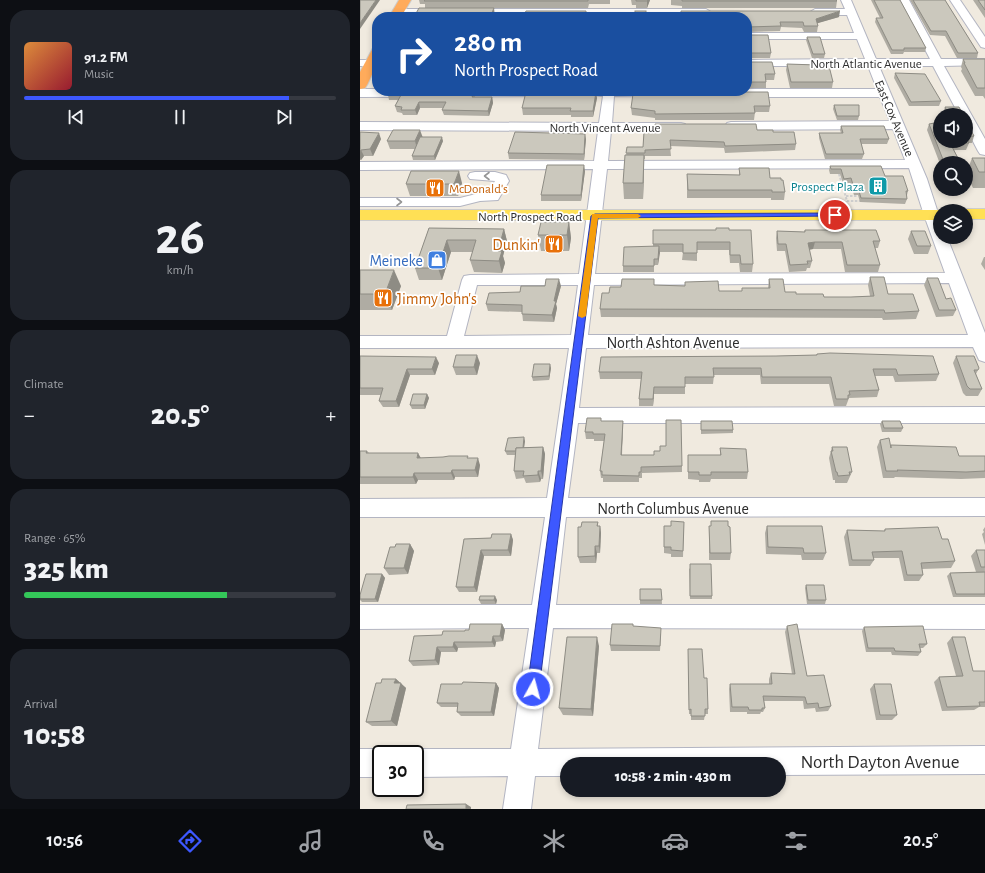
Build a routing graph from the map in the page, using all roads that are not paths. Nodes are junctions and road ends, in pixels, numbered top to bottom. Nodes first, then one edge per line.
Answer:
1 (405, 0) edge
2 (621, 0) edge
3 (846, 0) edge
4 (904, 0) edge
5 (955, 0) edge
6 (397, 12) edge
7 (619, 12) edge
8 (803, 12) edge
9 (851, 12) junction
10 (752, 36) edge
11 (861, 36) junction
12 (985, 45) edge
13 (372, 52) edge
14 (936, 62) junction
15 (985, 62) edge
16 (752, 63) edge
17 (872, 63) junction
18 (366, 64) edge
19 (360, 85) edge
20 (360, 92) edge
21 (372, 92) edge
22 (752, 93) edge
23 (884, 93) junction
24 (609, 96) edge
25 (962, 108) edge
26 (897, 125) junction
27 (360, 126) edge
28 (692, 126) edge
29 (716, 126) edge
30 (606, 127) junction
31 (973, 129) edge
32 (985, 151) edge
33 (914, 164) junction
34 (601, 165) junction
35 (360, 166) edge
36 (360, 177) edge
37 (492, 197) junction
38 (360, 202) edge
39 (933, 210) edge
40 (973, 214) edge
41 (985, 214) edge
42 (360, 215) edge
43 (933, 215) edge
44 (486, 216) junction
45 (595, 216) junction
46 (944, 244) edge
47 (955, 278) junction
48 (587, 279) junction
49 (360, 342) edge
50 (454, 342) junction
51 (578, 342) junction
52 (983, 345) edge
53 (569, 415) junction
54 (985, 415) edge
55 (985, 507) edge
56 (360, 508) edge
57 (557, 508) junction
58 (543, 616) junction
59 (360, 617) edge
60 (985, 617) edge
61 (985, 760) edge
62 (360, 763) edge
63 (372, 763) edge
64 (424, 763) edge
65 (523, 763) junction
66 (517, 809) edge

1 - 6 highway
2 - 7 street
3 - 9 street, East Cox Avenue
4 - 14 street
5 - 12 street
8 - 9 street
9 - 11 street, East Cox Avenue
10 - 11 street
11 - 17 street, East Cox Avenue
13 - 18 highway
14 - 15 street, North Atlantic Avenue
14 - 17 street, North Atlantic Avenue
14 - 25 street
16 - 17 street, North Atlantic Avenue
17 - 23 street, East Cox Avenue
18 - 19 highway
20 - 21 street
22 - 23 street
23 - 26 street, East Cox Avenue
24 - 30 street
26 - 29 street
26 - 33 street, East Cox Avenue
27 - 30 street, North Vincent Avenue
28 - 30 street, North Vincent Avenue
30 - 34 street
31 - 32 street
33 - 34 street
33 - 39 street, East Cox Avenue
34 - 35 street
34 - 45 street
37 -> 36 street
38 -> 37 street
37 - 44 street
40 - 41 main road
42 - 44 main road, North Prospect Road
43 - 45 main road, North Prospect Road
44 - 45 main road, North Prospect Road
45 - 48 street
46 - 47 street, East Cox Avenue
47 - 48 street
47 - 52 street, East Cox Avenue
48 - 50 street
48 - 51 street
49 - 50 street, North Ashton Avenue
50 - 51 street, North Ashton Avenue
51 - 52 street, North Ashton Avenue
51 - 53 street
53 - 54 street
53 - 57 street
55 - 57 street, North Columbus Avenue
56 - 57 street, North Columbus Avenue
57 - 58 street
58 - 59 street
58 - 60 street
58 - 65 street
61 - 65 street, North Dayton Avenue
62 - 63 street
64 - 65 street, North Dayton Avenue
65 - 66 street

